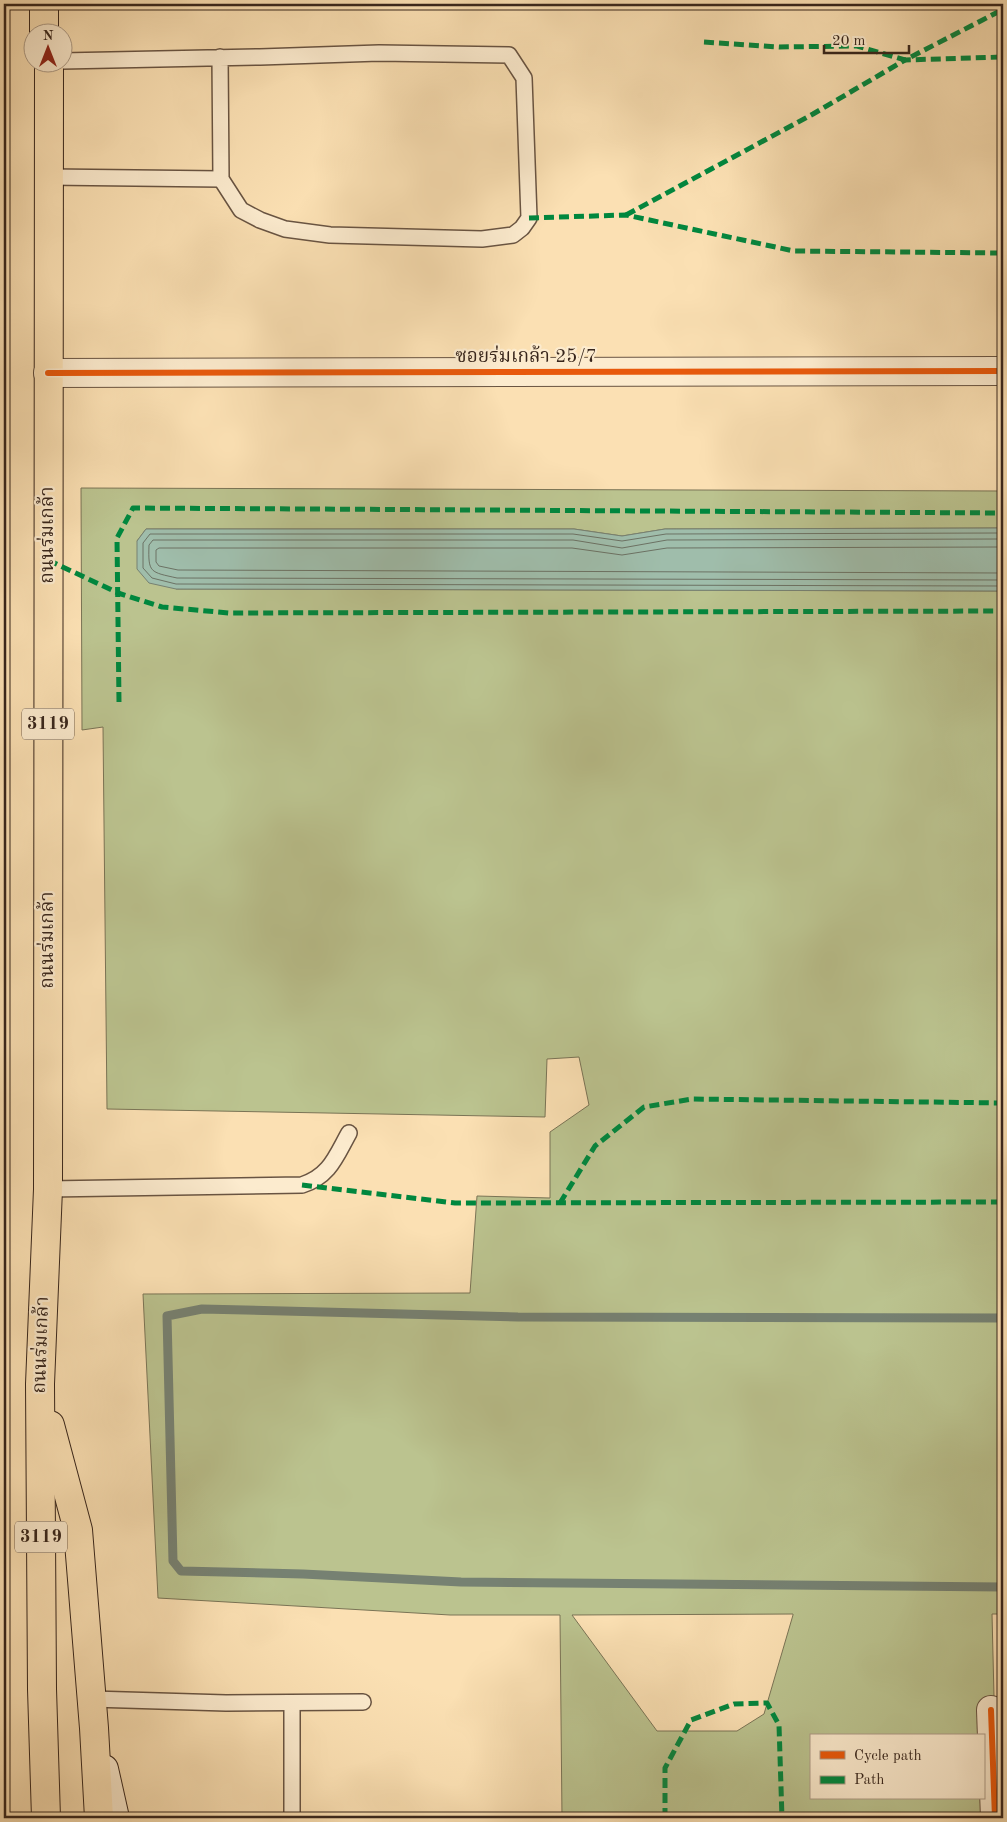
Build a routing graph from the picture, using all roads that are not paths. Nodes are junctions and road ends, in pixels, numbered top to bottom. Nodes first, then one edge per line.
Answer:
1 (44, 4) edge
2 (44, 22) edge
3 (220, 58) junction
4 (72, 61) edge
5 (49, 72) edge
6 (49, 177) junction
7 (221, 179) junction
8 (1003, 371) edge
9 (48, 373) junction
10 (349, 1133) dead end
11 (48, 1189) junction
12 (40, 1384) junction
13 (92, 1699) junction
14 (363, 1702) dead end
15 (292, 1703) junction
16 (991, 1710) dead end
17 (94, 1728) junction
18 (46, 1818) edge
19 (99, 1818) edge
20 (115, 1818) edge
21 (292, 1818) edge
22 (995, 1818) edge

1 - 2 main road
3 - 4 lane
3 - 7 lane
3 - 7 lane
5 - 6 main road, ถนนร่มเกล้า / 3119
6 - 7 lane
6 - 9 main road, ถนนร่มเกล้า / 3119
8 - 9 street, ซอยร่มเกล้า 25/7
9 - 11 main road, ถนนร่มเกล้า / 3119
10 - 11 lane
11 - 12 main road, ถนนร่มเกล้า / 3119
12 - 13 main road
12 - 18 main road, ถนนร่มเกล้า / 3119
13 - 15 lane
13 - 17 main road
14 - 15 lane
15 - 21 lane
16 - 22 street
17 - 19 main road
17 - 20 street

